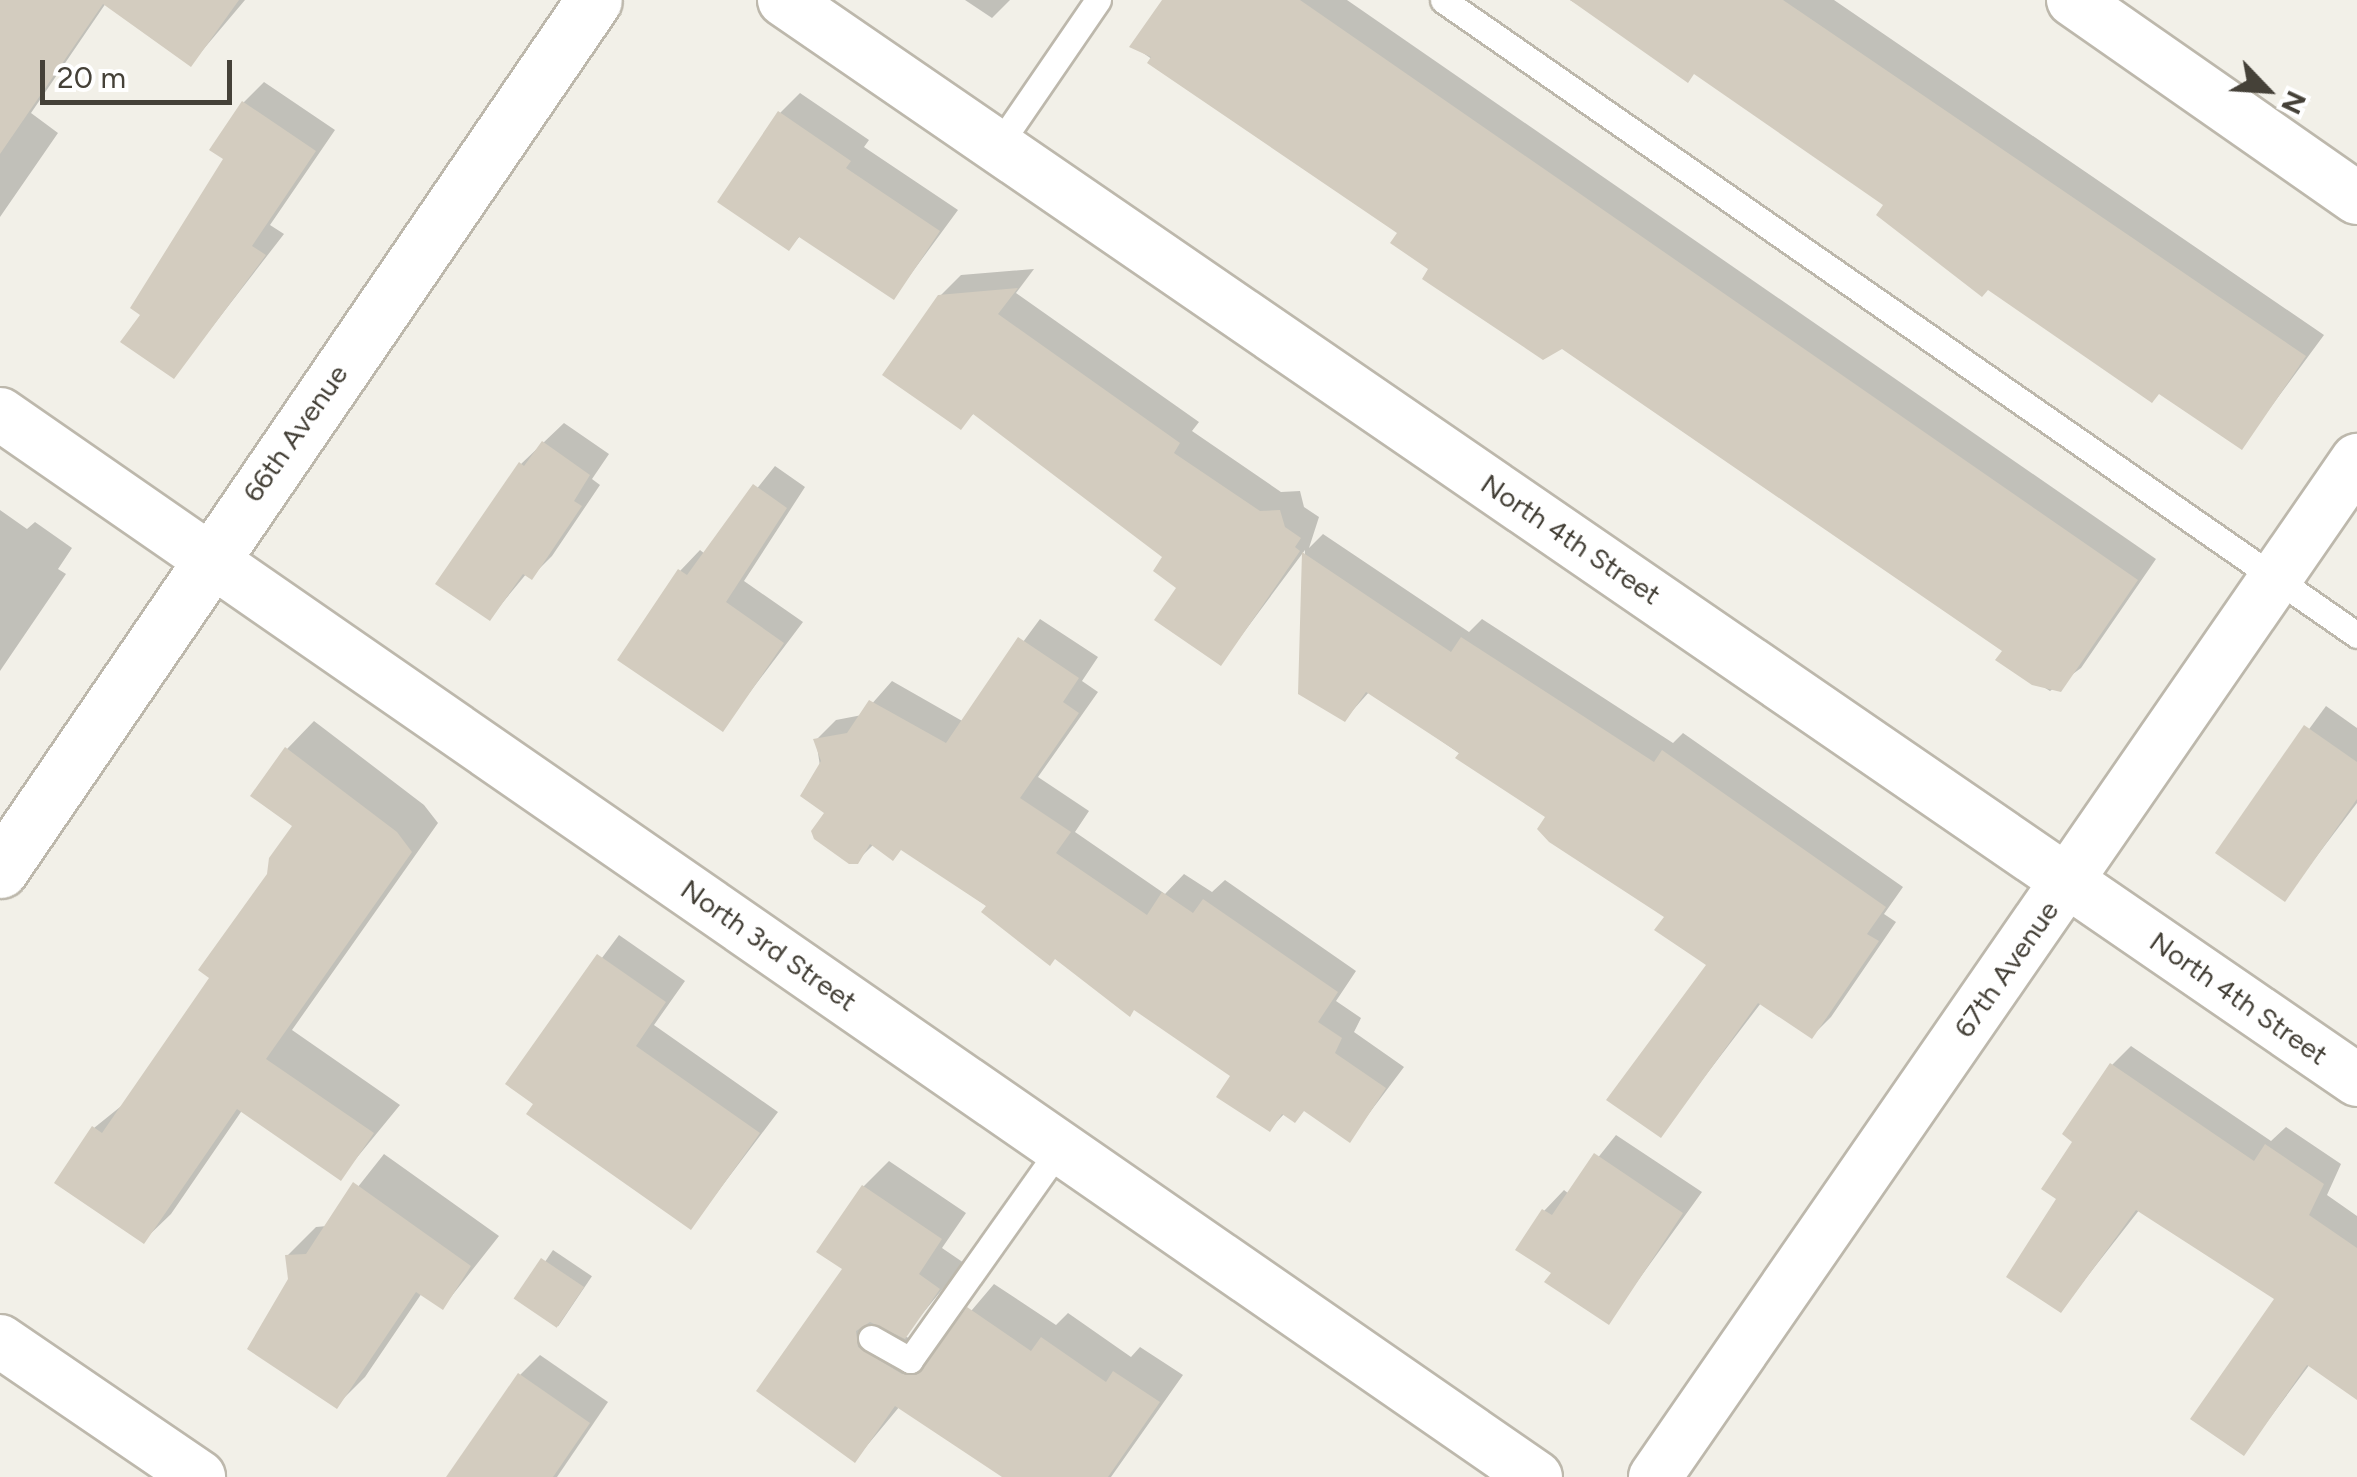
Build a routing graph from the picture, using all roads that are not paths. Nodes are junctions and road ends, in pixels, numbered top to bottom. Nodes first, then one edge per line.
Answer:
1 (594, 0) edge
2 (784, 0) edge
3 (1098, 0) edge
4 (1443, 0) edge
5 (2072, 0) edge
6 (998, 146) junction
7 (2357, 198) edge
8 (0, 414) edge
9 (2357, 460) edge
10 (209, 558) junction
11 (2274, 579) junction
12 (2357, 635) edge
13 (0, 870) edge
14 (2068, 879) junction
15 (2357, 1080) edge
16 (1061, 1147) junction
17 (872, 1338) dead end
18 (0, 1340) edge
19 (199, 1477) edge
20 (1536, 1477) edge
21 (1655, 1477) edge

1 - 10 street, 66th Avenue
2 - 6 street, North 4th Street
3 - 6 lane
4 - 11 lane
5 - 7 street
6 - 14 street, North 4th Street
8 - 10 street, North 3rd Street
9 - 11 street, 67th Avenue
10 - 13 street, 66th Avenue
10 - 16 street, North 3rd Street
11 - 12 lane
11 - 14 street, 67th Avenue
14 - 15 street, North 4th Street
14 - 21 street, 67th Avenue
16 - 17 lane
16 - 20 street, North 3rd Street
18 - 19 street

